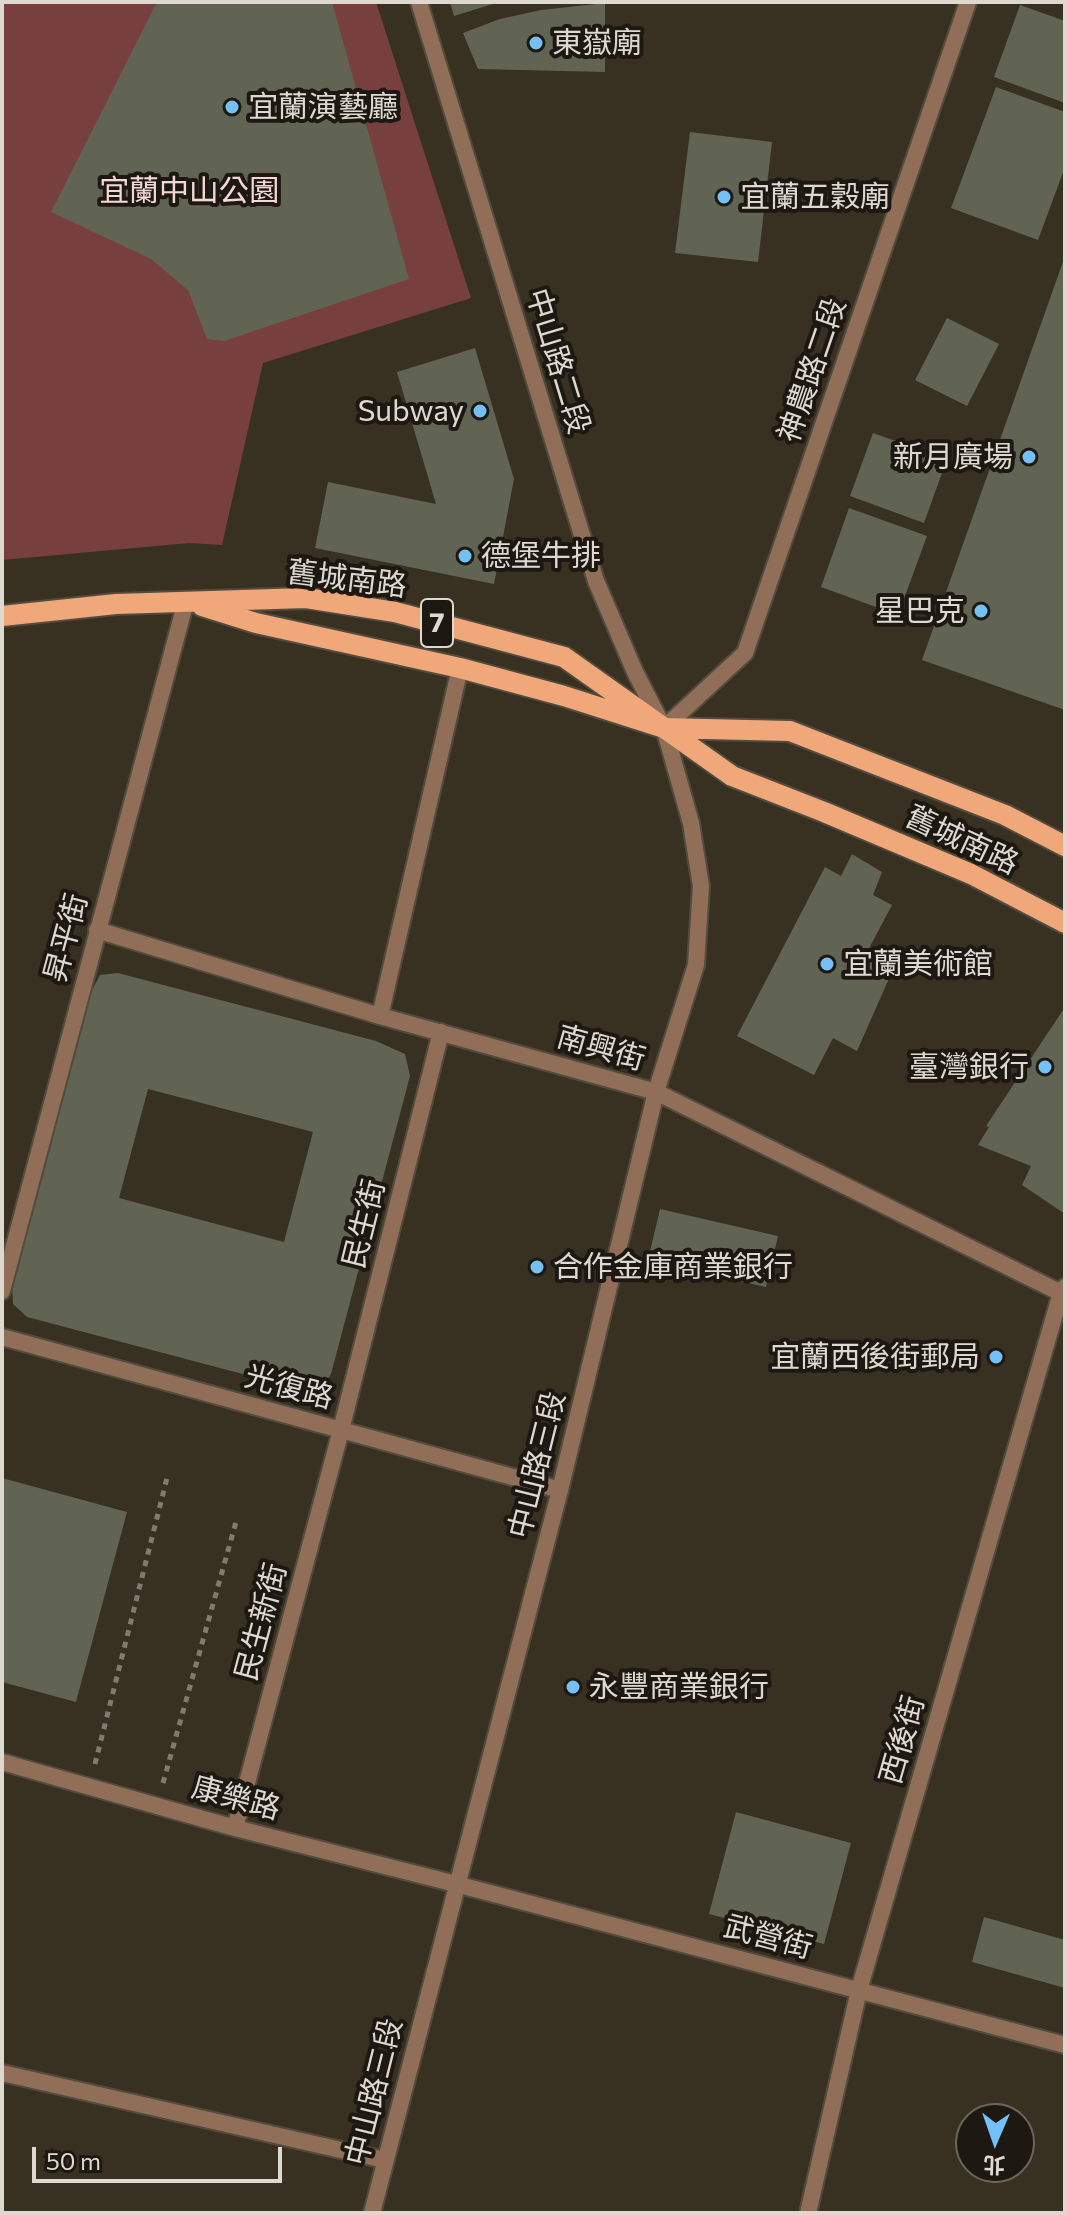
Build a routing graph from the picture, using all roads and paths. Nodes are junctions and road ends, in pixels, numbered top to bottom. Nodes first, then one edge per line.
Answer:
1 (419, 2) edge
2 (968, 2) edge
3 (186, 601) junction
4 (2, 616) edge
5 (460, 668) junction
6 (664, 728) junction
7 (1065, 846) edge
8 (1065, 923) edge
9 (97, 930) junction
10 (380, 1016) junction
11 (441, 1032) junction
12 (656, 1092) junction
13 (1063, 1290) edge
14 (2, 1291) edge
15 (2, 1337) edge
16 (341, 1430) junction
17 (168, 1474) dead end
18 (560, 1490) junction
19 (236, 1522) dead end
20 (2, 1762) edge
21 (89, 1786) junction
22 (157, 1806) junction
23 (235, 1828) junction
24 (456, 1884) junction
25 (859, 1990) junction
26 (1065, 2045) edge
27 (2, 2073) edge
28 (385, 2160) junction
29 (372, 2213) edge
30 (808, 2213) edge

1 - 6 street, 中山路二段
2 - 6 street, 神農路二段
3 - 4 main road, 舊城南路 / 7
3 - 5 main road, 舊城南路 / 7
3 - 6 main road, 舊城南路 / 7
3 - 9 street, 昇平街
5 - 6 main road, 舊城南路 / 7
5 - 10 street
6 - 7 main road, 舊城南路 / 7
6 - 8 main road, 舊城南路 / 7
6 - 12 street, 中山路三段
9 - 10 street, 南興街
9 - 14 street, 昇平街
10 - 11 street, 南興街
11 - 12 street, 南興街
11 - 16 street, 民生街
12 - 13 street, 南興街
12 - 18 street, 中山路三段
13 - 25 street, 西後街
15 - 16 street, 光復路
16 - 18 street, 光復路
16 - 23 street, 民生新街
17 - 21 path
18 - 24 street, 中山路三段
19 - 22 path
20 - 21 street, 康樂路
21 - 22 street, 康樂路
22 - 23 street, 康樂路
23 - 24 street, 康樂路
24 - 25 street, 武營街
24 - 28 street, 中山路三段
25 - 26 street, 武營街
25 - 30 street, 西後街
27 - 28 street
28 - 29 street, 中山路三段

